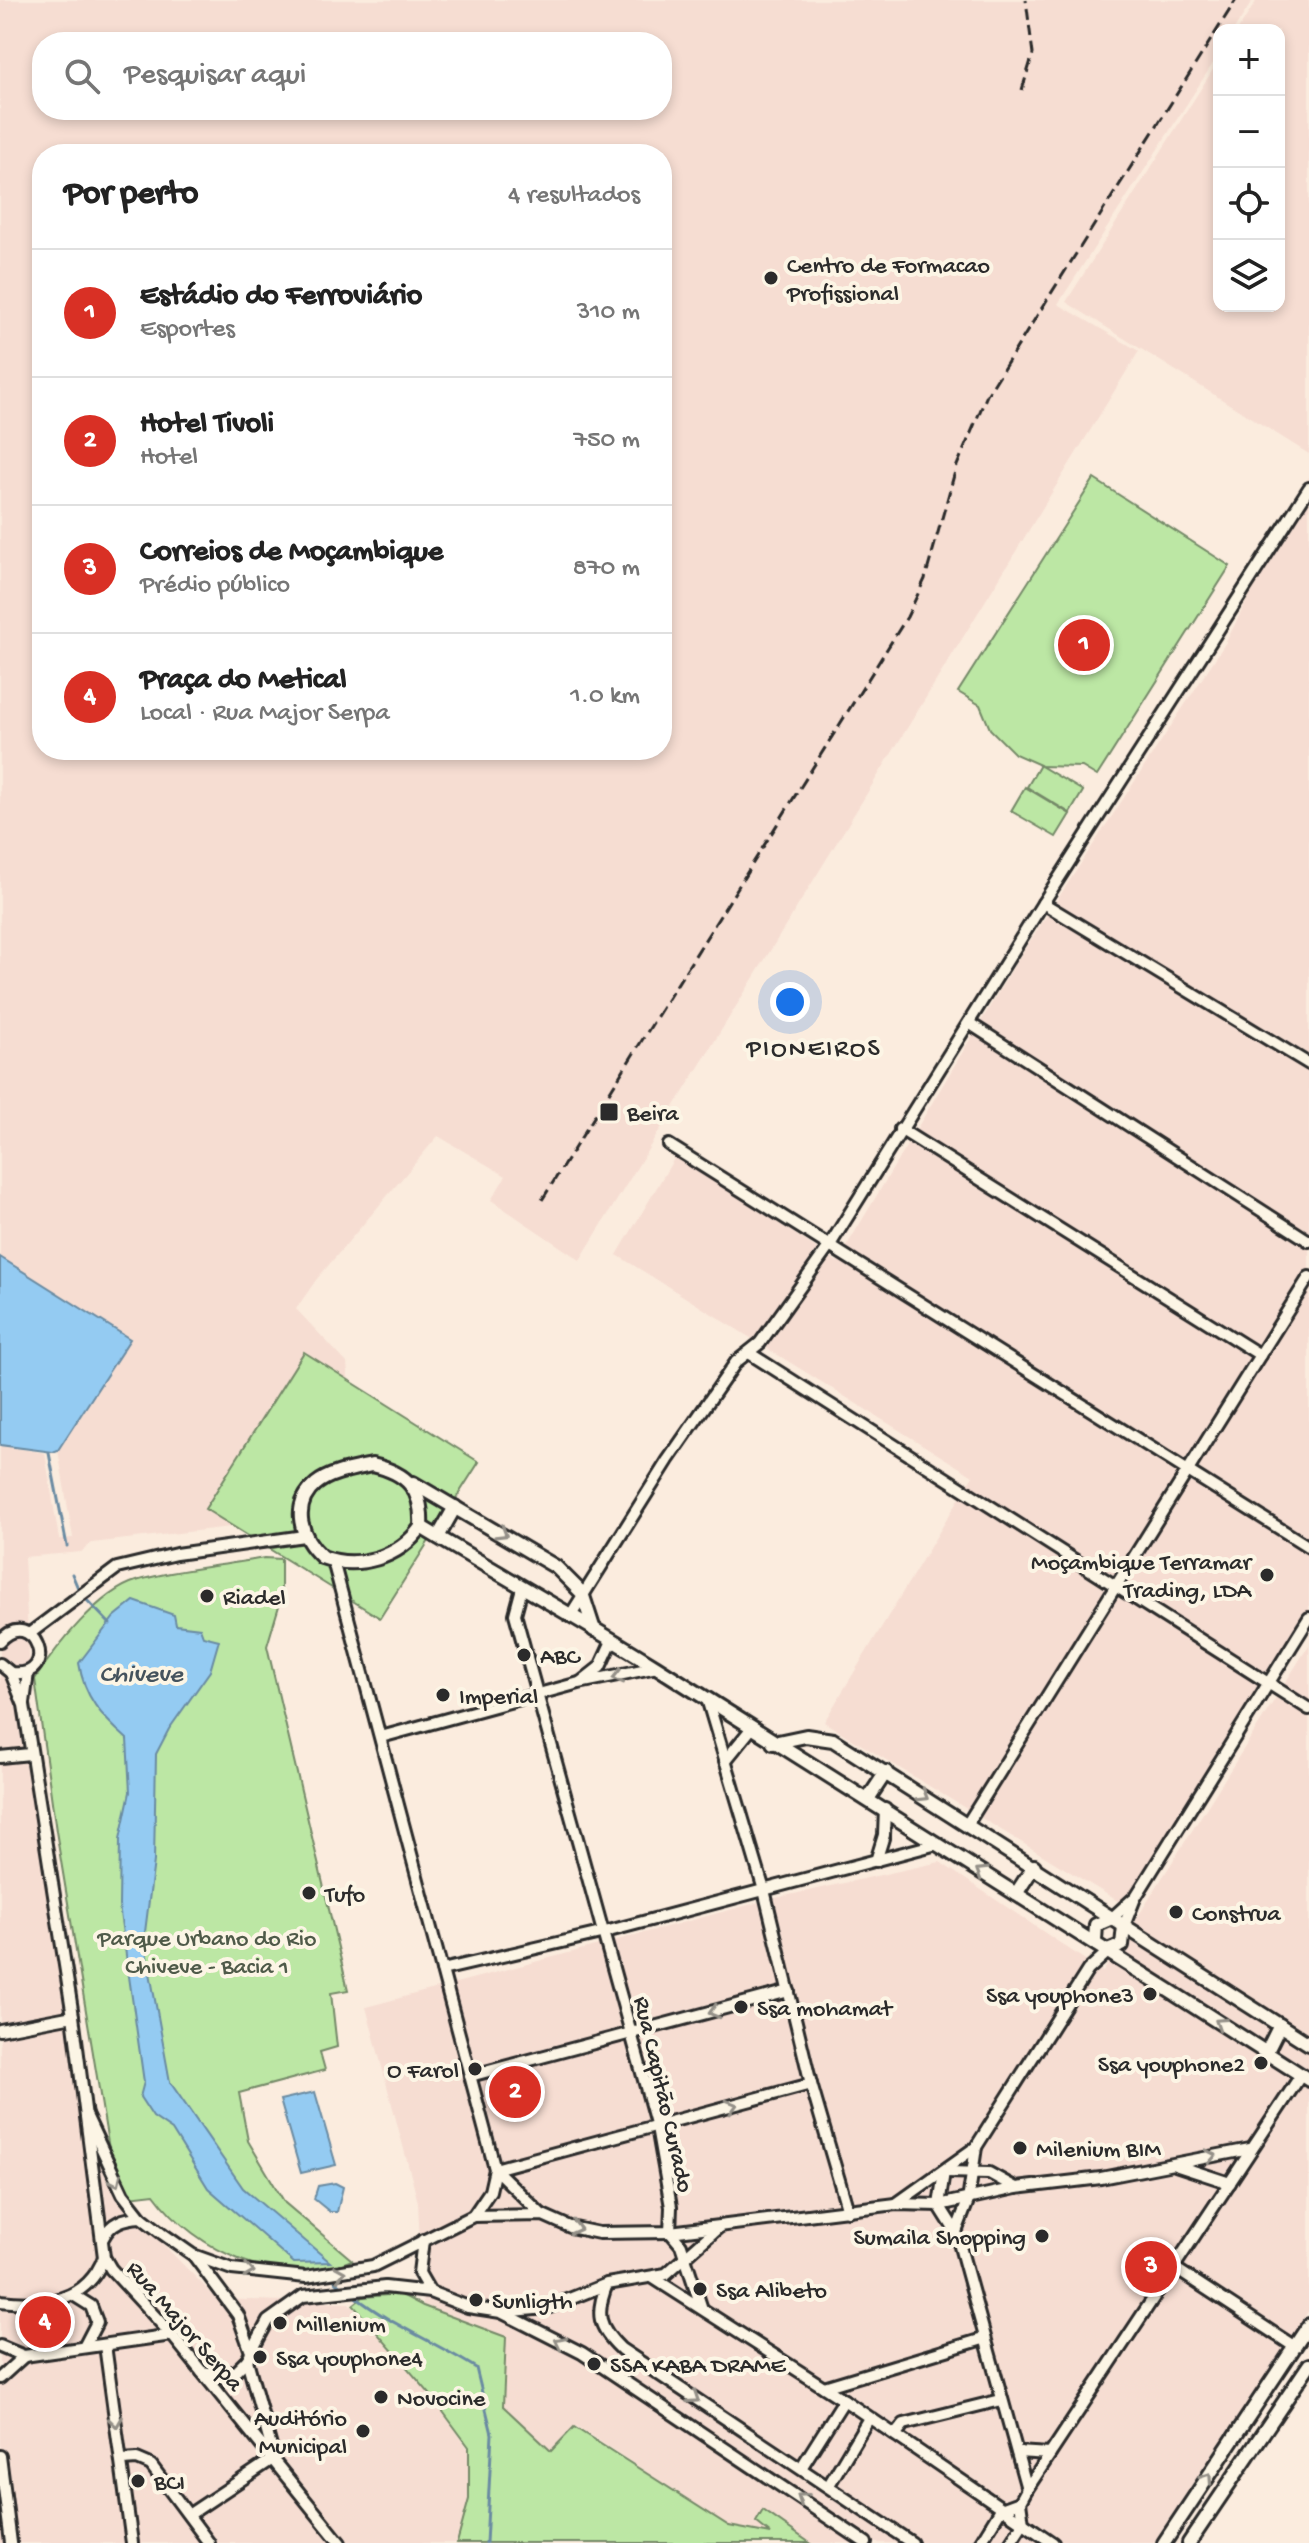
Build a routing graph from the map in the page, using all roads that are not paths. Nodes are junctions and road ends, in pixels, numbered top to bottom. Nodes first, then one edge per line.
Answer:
1 (1309, 488) edge
2 (1043, 903) junction
3 (969, 1023) junction
4 (1309, 1064) edge
5 (900, 1129) junction
6 (669, 1145) dead end
7 (1309, 1241) edge
8 (828, 1248) junction
9 (1309, 1277) edge
10 (749, 1353) junction
11 (1260, 1355) junction
12 (1188, 1469) junction
13 (410, 1481) junction
14 (455, 1507) junction
15 (421, 1527) junction
16 (304, 1536) junction
17 (438, 1537) junction
18 (1309, 1547) edge
19 (333, 1561) junction
20 (1115, 1586) junction
21 (522, 1588) junction
22 (582, 1593) junction
23 (570, 1616) junction
24 (54, 1618) junction
25 (1309, 1618) edge
26 (594, 1630) junction
27 (29, 1634) junction
28 (0, 1641) edge
29 (612, 1641) junction
30 (38, 1645) junction
31 (0, 1664) edge
32 (657, 1667) junction
33 (28, 1672) junction
34 (11, 1673) junction
35 (579, 1683) junction
36 (1269, 1683) junction
37 (539, 1694) junction
38 (708, 1702) junction
39 (24, 1705) junction
40 (1309, 1709) edge
41 (751, 1729) junction
42 (381, 1737) junction
43 (773, 1743) junction
44 (30, 1754) junction
45 (0, 1757) edge
46 (725, 1761) junction
47 (886, 1772) junction
48 (868, 1799) junction
49 (885, 1809) junction
50 (968, 1823) junction
51 (937, 1844) junction
52 (876, 1861) junction
53 (1034, 1866) junction
54 (764, 1890) junction
55 (1016, 1894) junction
56 (1135, 1898) junction
57 (1112, 1918) junction
58 (1124, 1926) junction
59 (605, 1932) junction
60 (1095, 1941) junction
61 (1110, 1950) junction
62 (442, 1970) junction
63 (1088, 1970) junction
64 (789, 1991) junction
65 (73, 2016) junction
66 (1280, 2025) junction
67 (0, 2030) edge
68 (633, 2035) junction
69 (1309, 2044) edge
70 (1266, 2053) junction
71 (470, 2076) junction
72 (1305, 2078) edge
73 (811, 2084) junction
74 (86, 2115) junction
75 (657, 2127) junction
76 (976, 2147) junction
77 (1250, 2149) junction
78 (1171, 2164) junction
79 (495, 2169) junction
80 (972, 2170) junction
81 (944, 2172) junction
82 (1230, 2183) junction
83 (1016, 2188) junction
84 (968, 2201) junction
85 (896, 2204) junction
86 (939, 2205) junction
87 (848, 2211) junction
88 (543, 2215) junction
89 (473, 2216) junction
90 (141, 2217) junction
91 (721, 2226) junction
92 (670, 2232) junction
93 (956, 2232) junction
94 (102, 2240) junction
95 (423, 2240) junction
96 (193, 2255) junction
97 (104, 2257) junction
98 (683, 2259) junction
99 (1176, 2269) junction
100 (652, 2277) junction
101 (607, 2284) junction
102 (430, 2292) junction
103 (75, 2296) junction
104 (0, 2301) edge
105 (14, 2302) junction
106 (702, 2307) junction
107 (0, 2311) edge
108 (501, 2312) junction
109 (1309, 2325) edge
110 (172, 2335) junction
111 (983, 2339) junction
112 (105, 2345) junction
113 (0, 2346) edge
114 (1295, 2347) junction
115 (83, 2348) junction
116 (248, 2355) junction
117 (24, 2356) junction
118 (1309, 2365) edge
119 (202, 2372) junction
120 (0, 2378) edge
121 (824, 2387) junction
122 (844, 2400) junction
123 (1001, 2400) junction
124 (869, 2418) junction
125 (895, 2435) junction
126 (767, 2448) junction
127 (1017, 2452) junction
128 (1050, 2454) junction
129 (0, 2456) edge
130 (274, 2458) junction
131 (122, 2460) junction
132 (755, 2465) junction
133 (801, 2468) junction
134 (829, 2485) junction
135 (1027, 2489) junction
136 (1020, 2502) junction
137 (1001, 2509) junction
138 (190, 2514) junction
139 (1023, 2523) junction
140 (11, 2543) edge
141 (132, 2543) edge
142 (209, 2543) edge
143 (340, 2543) edge
144 (866, 2543) edge
145 (912, 2543) edge
146 (980, 2543) edge
147 (1010, 2543) edge
148 (1053, 2543) edge
149 (1164, 2543) edge
150 (1189, 2543) edge

1 - 2 street
2 - 3 street
2 - 4 street
3 - 5 street
3 - 7 street
5 - 8 street
5 - 11 street
6 - 8 street
8 - 10 street
8 - 12 street
9 - 11 street
10 - 20 street
10 - 22 street
11 - 12 street
12 - 18 street
12 - 20 street
13 - 14 street
13 - 15 street
13 - 16 street
14 - 17 street
14 -> 22 street
15 - 17 street
15 - 19 street
16 - 19 street
16 - 24 street
17 - 21 street
19 - 42 street
20 - 36 street
20 - 50 street
21 - 23 street
21 - 37 street, Rua Capitão Curado
22 - 23 street
22 - 26 street
23 - 26 street
24 - 27 street
24 - 30 street
25 - 36 street
26 - 29 street
27 - 28 street
27 - 30 street
29 - 32 street
29 - 35 street
30 - 33 street
31 - 34 street
32 -> 35 street
32 - 38 street
33 - 34 street
33 - 39 street
34 - 39 street
35 - 37 street
36 - 40 street
36 - 56 street
37 - 42 street
37 - 59 street, Rua Capitão Curado
38 - 41 street
38 - 46 street
39 - 44 street, Rua Major Serpa
41 - 43 street
41 - 46 street
42 - 62 street
43 - 47 street
43 - 48 street
44 - 45 street
44 - 65 street, Rua Major Serpa
46 - 54 street
47 - 48 street
47 -> 50 street
48 - 49 street
49 - 51 street
49 - 52 street
50 - 53 street
51 - 52 street
55 -> 51 street
52 - 54 street
53 - 55 street
53 - 57 street
54 - 59 street
54 - 64 street
55 - 60 street
56 - 57 street
56 - 58 street
57 - 58 street
57 - 60 street
58 - 61 street
58 - 66 street
59 - 62 street
59 - 68 street, Rua Capitão Curado
60 - 61 street
60 - 63 street
61 - 63 street
70 -> 61 street
62 - 71 street
63 - 76 street
64 -> 68 street
64 - 73 street
65 - 67 street
65 - 74 street, Rua Major Serpa
66 - 69 street
66 - 70 street
68 - 71 street
68 - 75 street, Rua Capitão Curado
70 - 72 street
71 - 79 street
72 - 77 street
75 -> 73 street
73 - 87 street
74 -> 90 street
74 - 94 street, Rua Major Serpa
75 - 79 street
75 - 92 street, Rua Capitão Curado
76 - 80 street
76 - 81 street
78 -> 77 street
77 - 82 street
78 - 82 street
78 - 83 street
79 - 88 street
79 - 89 street
80 - 81 street
80 - 83 street
80 - 84 street
81 - 85 street
81 - 86 street
82 - 99 street
83 - 84 street
84 - 86 street
84 - 93 street
85 - 86 street
85 - 87 street
86 - 93 street
87 - 91 street
88 - 89 street
88 -> 92 street
89 - 95 street
90 - 94 street
90 - 96 street
91 - 92 street
91 - 98 street
92 - 98 street
93 - 111 street
94 - 97 street, Rua Major Serpa
96 -> 95 street
95 - 102 street
96 - 116 street
97 - 103 street
97 - 110 street, Rua Major Serpa
98 - 100 street
98 - 106 street
99 - 114 street
99 - 128 street
100 - 101 street
100 - 106 street
101 - 108 street
101 -> 126 street
102 - 108 street
102 - 116 street
103 - 105 street
103 - 115 street
104 - 105 street
105 - 107 street
106 - 121 street
132 -> 108 street
109 - 114 street
110 - 112 street
110 - 119 street, Rua Major Serpa
111 - 121 street
111 - 123 street
112 - 115 street
112 -> 131 street
113 - 117 street
149 -> 114 street
115 - 117 street
116 - 119 street
116 - 130 street
117 - 120 street
118 - 150 street
119 - 130 street, Rua Major Serpa
121 - 122 street
122 - 124 street
122 - 133 street
123 - 125 street
123 - 127 street
124 - 125 street
124 - 134 street
125 - 137 street
126 - 132 street
126 - 133 street
127 - 128 street
127 - 135 street
128 - 135 street
129 - 140 street
130 - 138 street
130 - 143 street, Rua Major Serpa
131 - 138 street
131 - 141 street
144 -> 132 street
133 - 134 street
134 - 145 street
135 - 136 street
136 - 137 street
136 - 139 street
137 - 139 street
137 - 146 street
138 - 142 street
139 - 147 street
139 - 148 street

